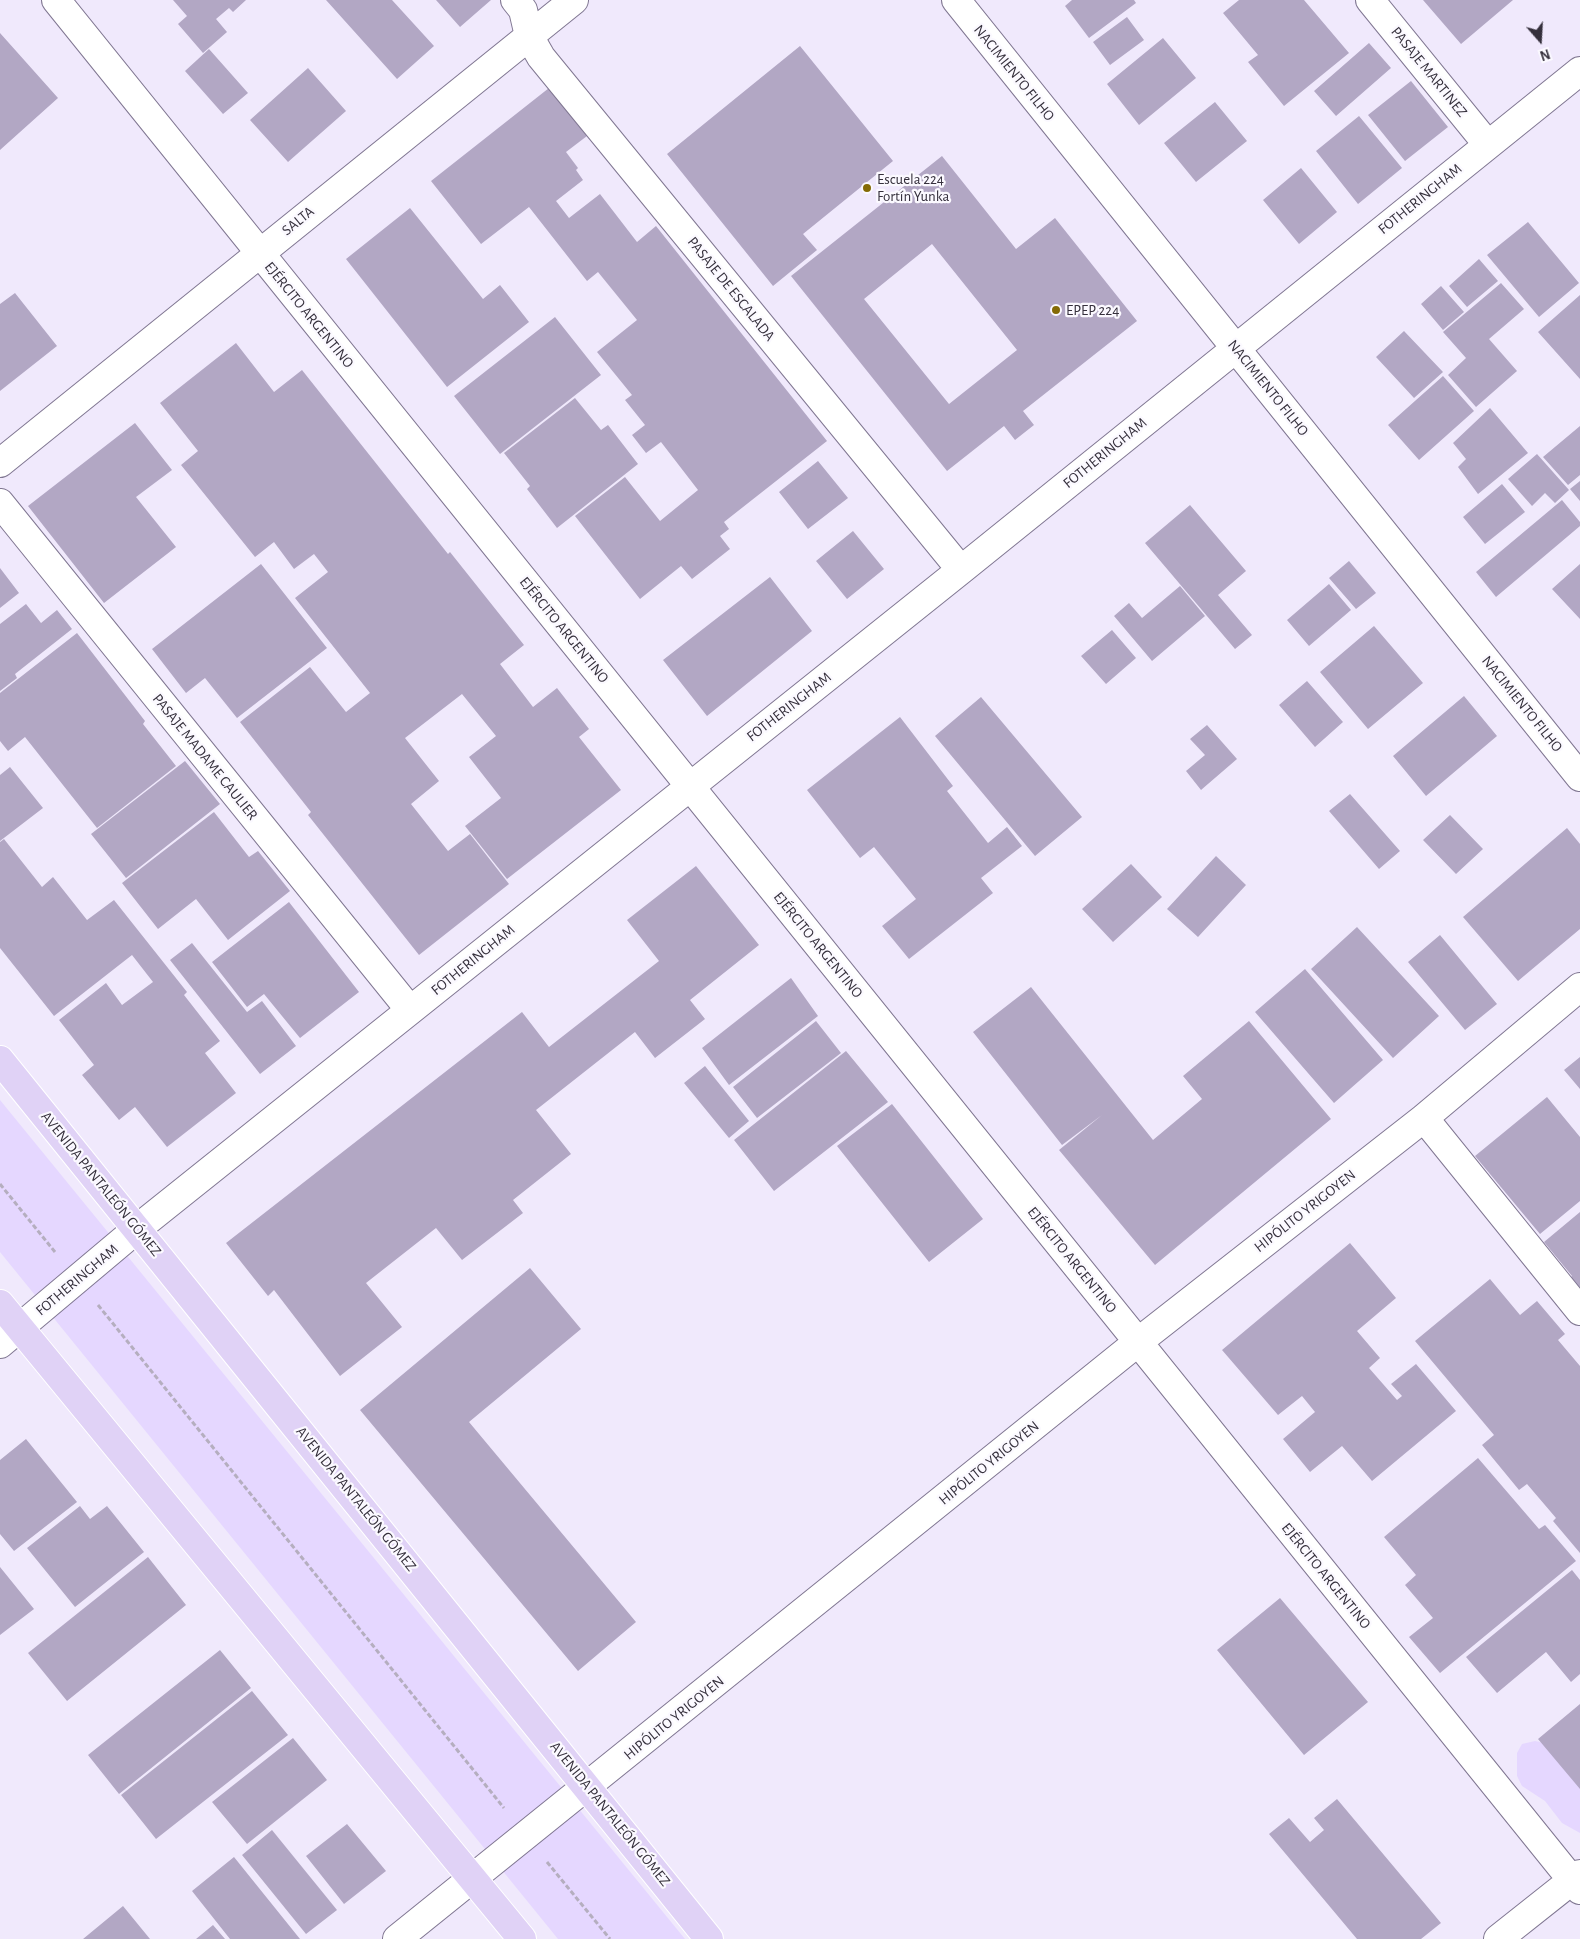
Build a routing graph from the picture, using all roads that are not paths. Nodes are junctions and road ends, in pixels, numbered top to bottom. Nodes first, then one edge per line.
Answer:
1 (56, 0) edge
2 (515, 0) edge
3 (574, 0) edge
4 (956, 0) edge
5 (1370, 0) edge
6 (529, 36) junction
7 (1580, 71) edge
8 (1488, 144) junction
9 (259, 252) junction
10 (1235, 348) junction
11 (0, 463) edge
12 (0, 503) edge
13 (961, 570) junction
14 (1580, 777) edge
15 (690, 786) junction
16 (1580, 987) edge
17 (410, 1010) junction
18 (0, 1060) edge
19 (1424, 1118) junction
20 (138, 1228) junction
21 (0, 1304) edge
22 (1580, 1311) edge
23 (10, 1336) edge
24 (1138, 1342) junction
25 (588, 1787) junction
26 (473, 1878) junction
27 (1577, 1881) edge
28 (397, 1939) edge
29 (522, 1939) edge
30 (710, 1939) edge
31 (1498, 1939) edge

1 - 9 street, EJÉRCITO ARGENTINO
2 - 6 street, PASAJE DE ESCALADA
3 - 6 street, SALTA
4 - 10 street, NACIMIENTO FILHO
5 - 8 street, PASAJE MARTINEZ
6 - 9 street, SALTA
6 - 13 street, PASAJE DE ESCALADA
7 - 8 street, FOTHERINGHAM
8 - 10 street, FOTHERINGHAM
9 - 11 street, SALTA
9 - 15 street, EJÉRCITO ARGENTINO
10 - 13 street, FOTHERINGHAM
10 - 14 street, NACIMIENTO FILHO
12 - 17 street, PASAJE MADAME CAULIER
13 - 15 street, FOTHERINGHAM
15 - 17 street, FOTHERINGHAM
15 - 24 street, EJÉRCITO ARGENTINO
16 - 19 street, HIPÓLITO YRIGOYEN
17 - 20 street, FOTHERINGHAM
18 - 20 main road, AVENIDA PANTALEÓN GÓMEZ
19 - 22 street
19 - 24 street, HIPÓLITO YRIGOYEN
20 - 23 street, FOTHERINGHAM
20 - 25 main road, AVENIDA PANTALEÓN GÓMEZ
21 - 23 main road
23 - 26 main road
24 - 25 street, HIPÓLITO YRIGOYEN
24 - 27 street, EJÉRCITO ARGENTINO
25 - 26 street, HIPÓLITO YRIGOYEN
25 - 30 main road, AVENIDA PANTALEÓN GÓMEZ
26 - 28 street, HIPÓLITO YRIGOYEN
26 - 29 main road
27 - 31 street

